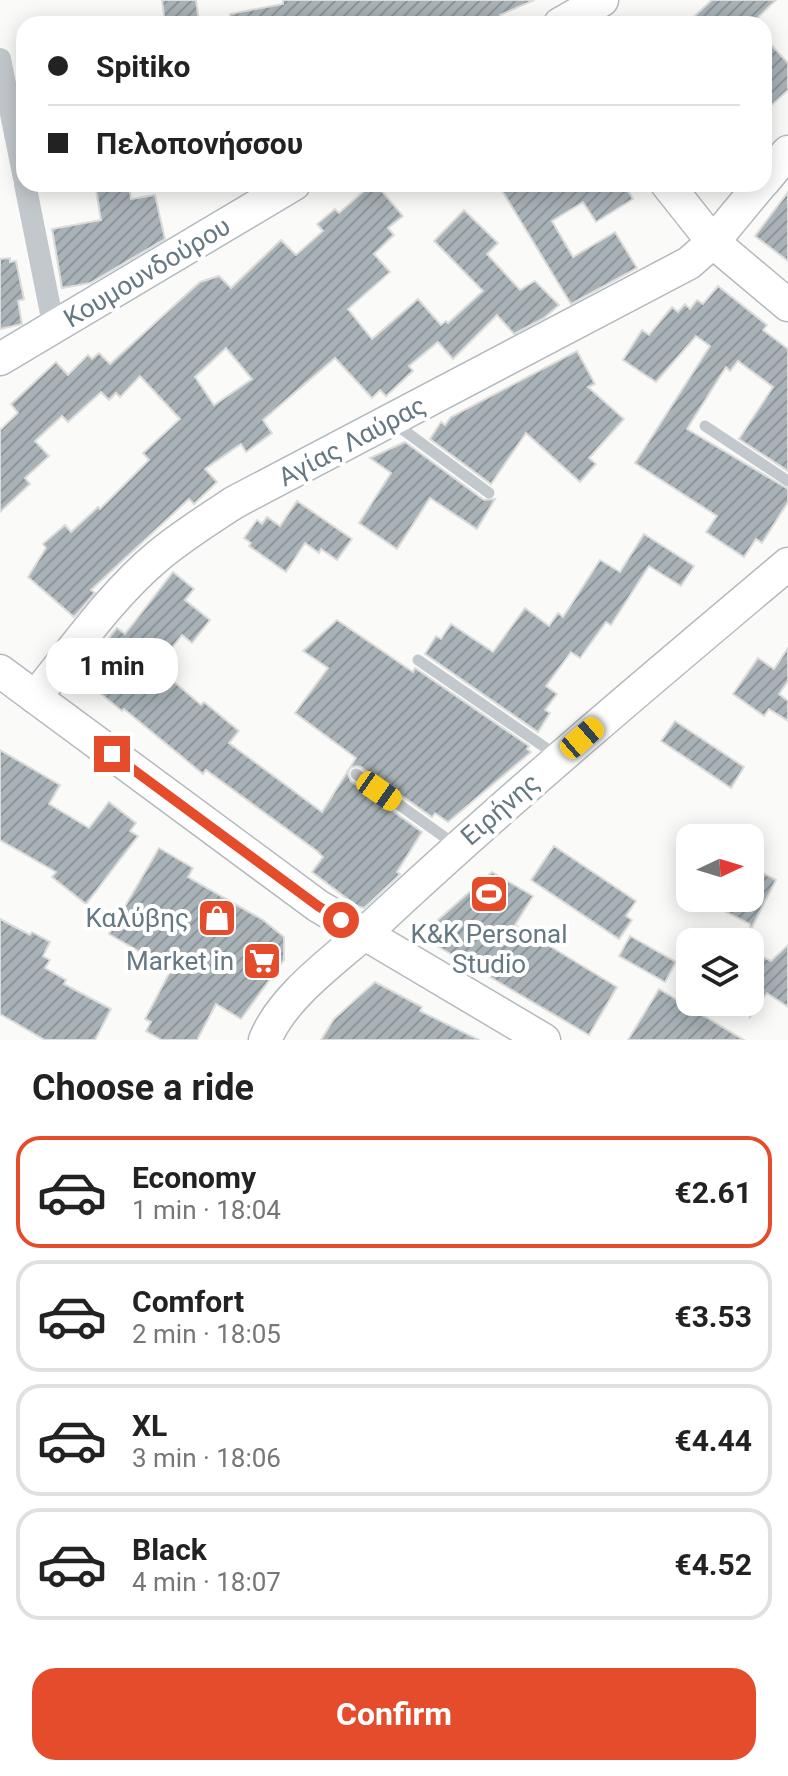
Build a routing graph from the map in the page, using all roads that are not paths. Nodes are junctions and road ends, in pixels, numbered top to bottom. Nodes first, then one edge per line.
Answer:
1 (602, 0) edge
2 (574, 16) edge
3 (0, 59) edge
4 (16, 137) edge
5 (788, 152) edge
6 (772, 171) edge
7 (27, 192) edge
8 (281, 192) edge
9 (673, 192) edge
10 (755, 192) edge
11 (713, 242) junction
12 (788, 305) edge
13 (54, 328) junction
14 (0, 359) edge
15 (390, 421) junction
16 (705, 426) dead end
17 (788, 481) edge
18 (489, 493) dead end
19 (788, 564) edge
20 (418, 660) dead end
21 (0, 671) edge
22 (35, 697) junction
23 (560, 757) junction
24 (356, 774) dead end
25 (458, 846) junction
26 (364, 934) junction
27 (265, 1040) edge
28 (544, 1040) edge

1 - 2 street
3 - 4 street
5 - 6 street, Αγίας Λαύρας
7 - 13 street
8 - 13 street, Κουμουνδούρου
9 - 11 street
10 - 11 street, Αγίας Λαύρας
11 - 12 street
11 - 15 street, Αγίας Λαύρας
13 - 14 street, Κουμουνδούρου
15 - 18 lane
15 - 22 street, Αγίας Λαύρας
16 - 17 lane
19 - 23 street, Ειρήνης
20 - 23 lane
21 - 22 street
22 - 26 street
23 - 25 street, Ειρήνης
24 - 25 lane
25 - 26 street, Ειρήνης
26 - 27 street, Ειρήνης
26 - 28 street

